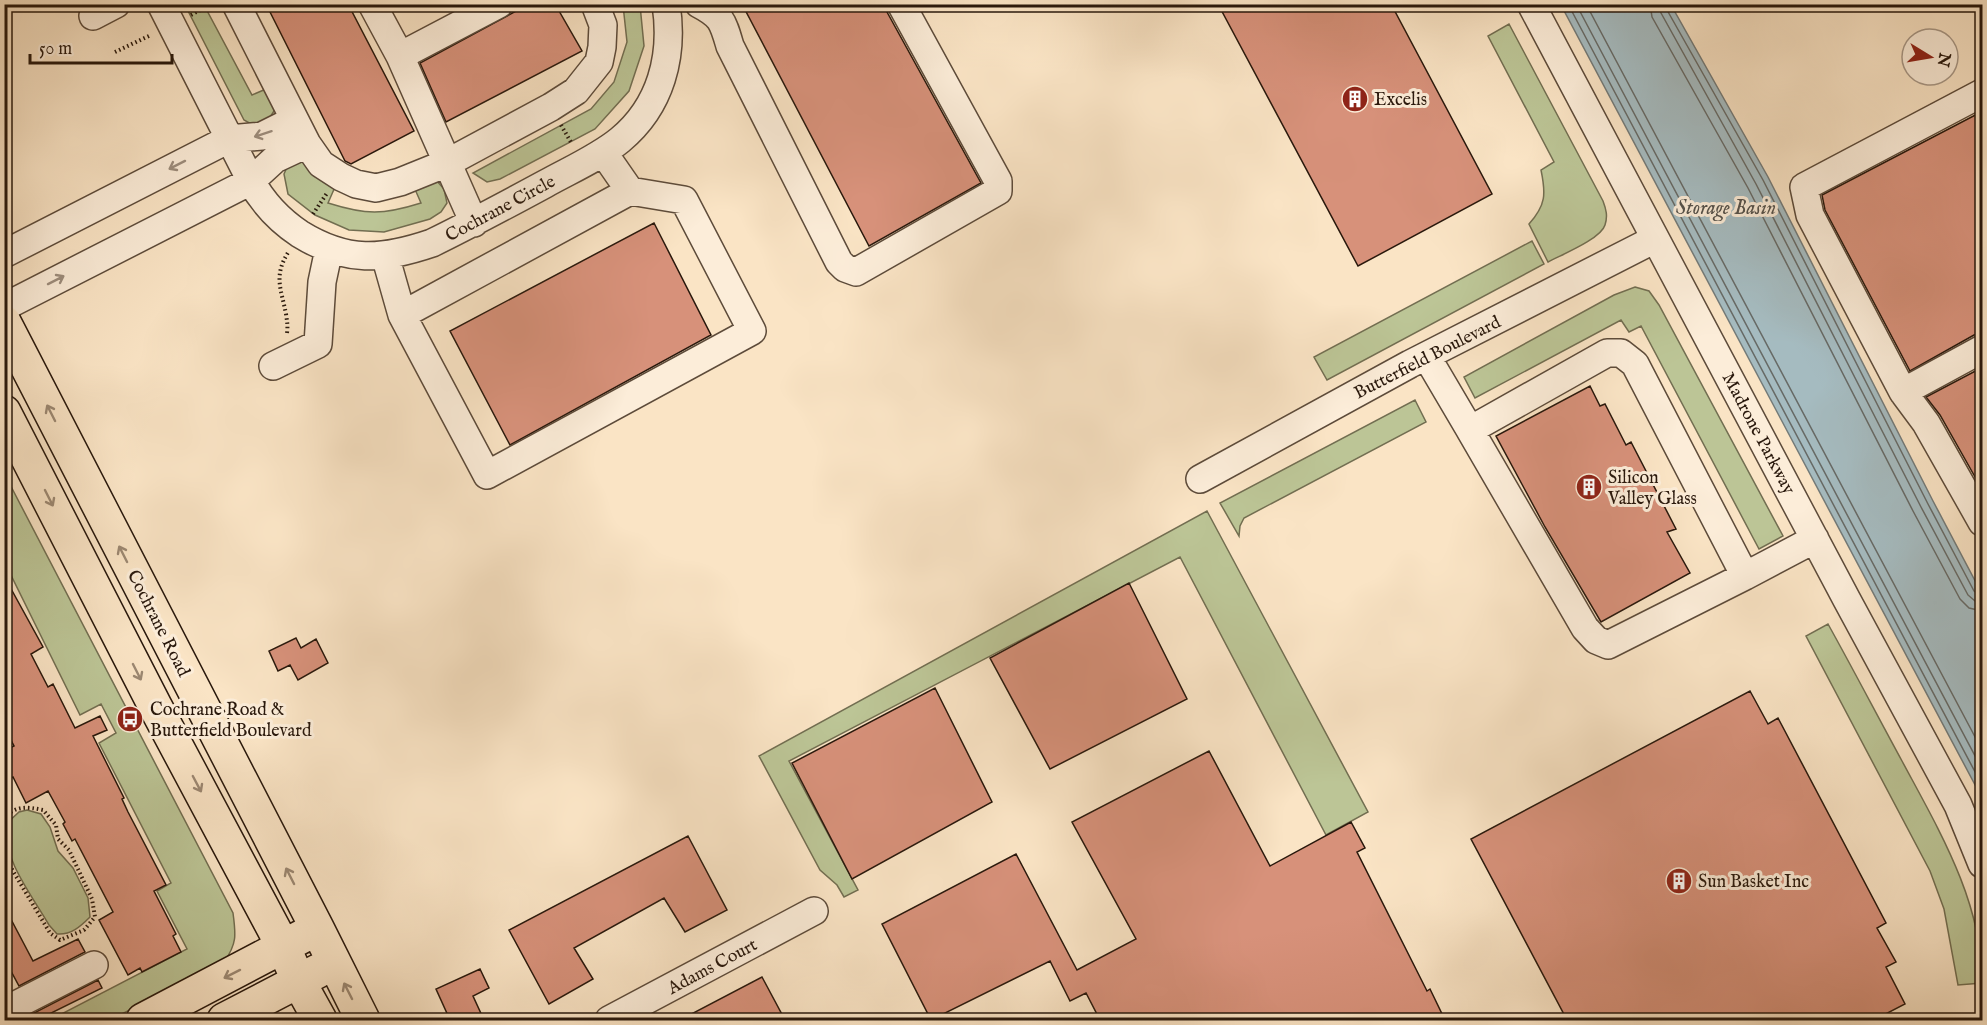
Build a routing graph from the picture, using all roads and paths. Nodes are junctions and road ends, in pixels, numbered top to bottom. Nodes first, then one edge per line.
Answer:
1 (161, 4) edge
2 (211, 4) edge
3 (236, 4) edge
4 (372, 4) edge
5 (595, 4) edge
6 (698, 4) edge
7 (901, 4) edge
8 (1531, 4) edge
9 (666, 6) edge
10 (481, 8) edge
11 (190, 15) dead end
12 (152, 34) dead end
13 (115, 52) dead end
14 (400, 56) junction
15 (1983, 93) edge
16 (294, 120) junction
17 (561, 124) dead end
18 (230, 139) junction
19 (307, 144) junction
20 (572, 144) dead end
21 (603, 152) junction
22 (447, 163) junction
23 (251, 181) junction
24 (333, 185) dead end
25 (630, 191) junction
26 (313, 214) dead end
27 (474, 223) junction
28 (1655, 238) junction
29 (329, 249) junction
30 (290, 250) dead end
31 (4, 254) edge
32 (385, 255) junction
33 (4, 307) edge
34 (402, 315) junction
35 (4, 322) edge
36 (287, 333) dead end
37 (1983, 349) edge
38 (1427, 357) junction
39 (273, 366) dead end
40 (1903, 392) junction
41 (1470, 430) junction
42 (10, 436) edge
43 (1200, 478) dead end
44 (1983, 522) edge
45 (1815, 540) junction
46 (1745, 576) junction
47 (4, 806) edge
48 (10, 812) junction
49 (4, 818) edge
50 (4, 856) edge
51 (1983, 864) edge
52 (814, 911) dead end
53 (317, 928) junction
54 (284, 948) junction
55 (333, 963) junction
56 (94, 965) dead end
57 (299, 982) junction
58 (4, 1011) edge
59 (143, 1020) edge
60 (225, 1020) edge
61 (320, 1020) edge
62 (363, 1020) edge
63 (609, 1020) edge

1 - 18 street, Cochrane Circle
2 - 11 path
3 - 16 street
4 - 14 street
5 - 22 street
6 - 7 street
6 - 9 street
8 - 28 street, Madrone Parkway
9 - 21 street, Cochrane Circle
10 - 14 street
12 - 13 path
14 - 22 street
15 - 40 street
16 -> 18 street
16 - 19 street
17 - 20 path
18 - 23 street, Cochrane Circle
18 -> 31 street
19 - 22 street
19 - 23 street
21 - 25 street
21 - 27 street, Cochrane Circle
22 - 27 street
23 - 29 street, Cochrane Circle
33 -> 23 street
24 - 26 path
25 - 34 street
25 - 34 street
27 - 32 street, Cochrane Circle
28 - 38 street, Butterfield Boulevard
28 - 45 street, Madrone Parkway
29 - 32 street, Cochrane Circle
29 - 39 street
30 - 36 path
32 - 34 street
53 -> 35 main road, Cochrane Road
37 - 40 street
38 - 41 street
38 - 43 street, Butterfield Boulevard
40 - 44 street
41 - 46 street
41 - 46 street
42 -> 54 main road
45 - 46 street
45 - 51 street, Madrone Parkway
47 - 48 path
48 - 49 path
48 - 50 path
52 - 63 street, Adams Court
53 - 54 main road
53 - 55 main road, Cochrane Road
54 - 57 main road
54 -> 59 main road
55 - 57 main road
62 -> 55 main road, Cochrane Road
56 - 58 street
57 - 60 main road
57 - 61 main road

